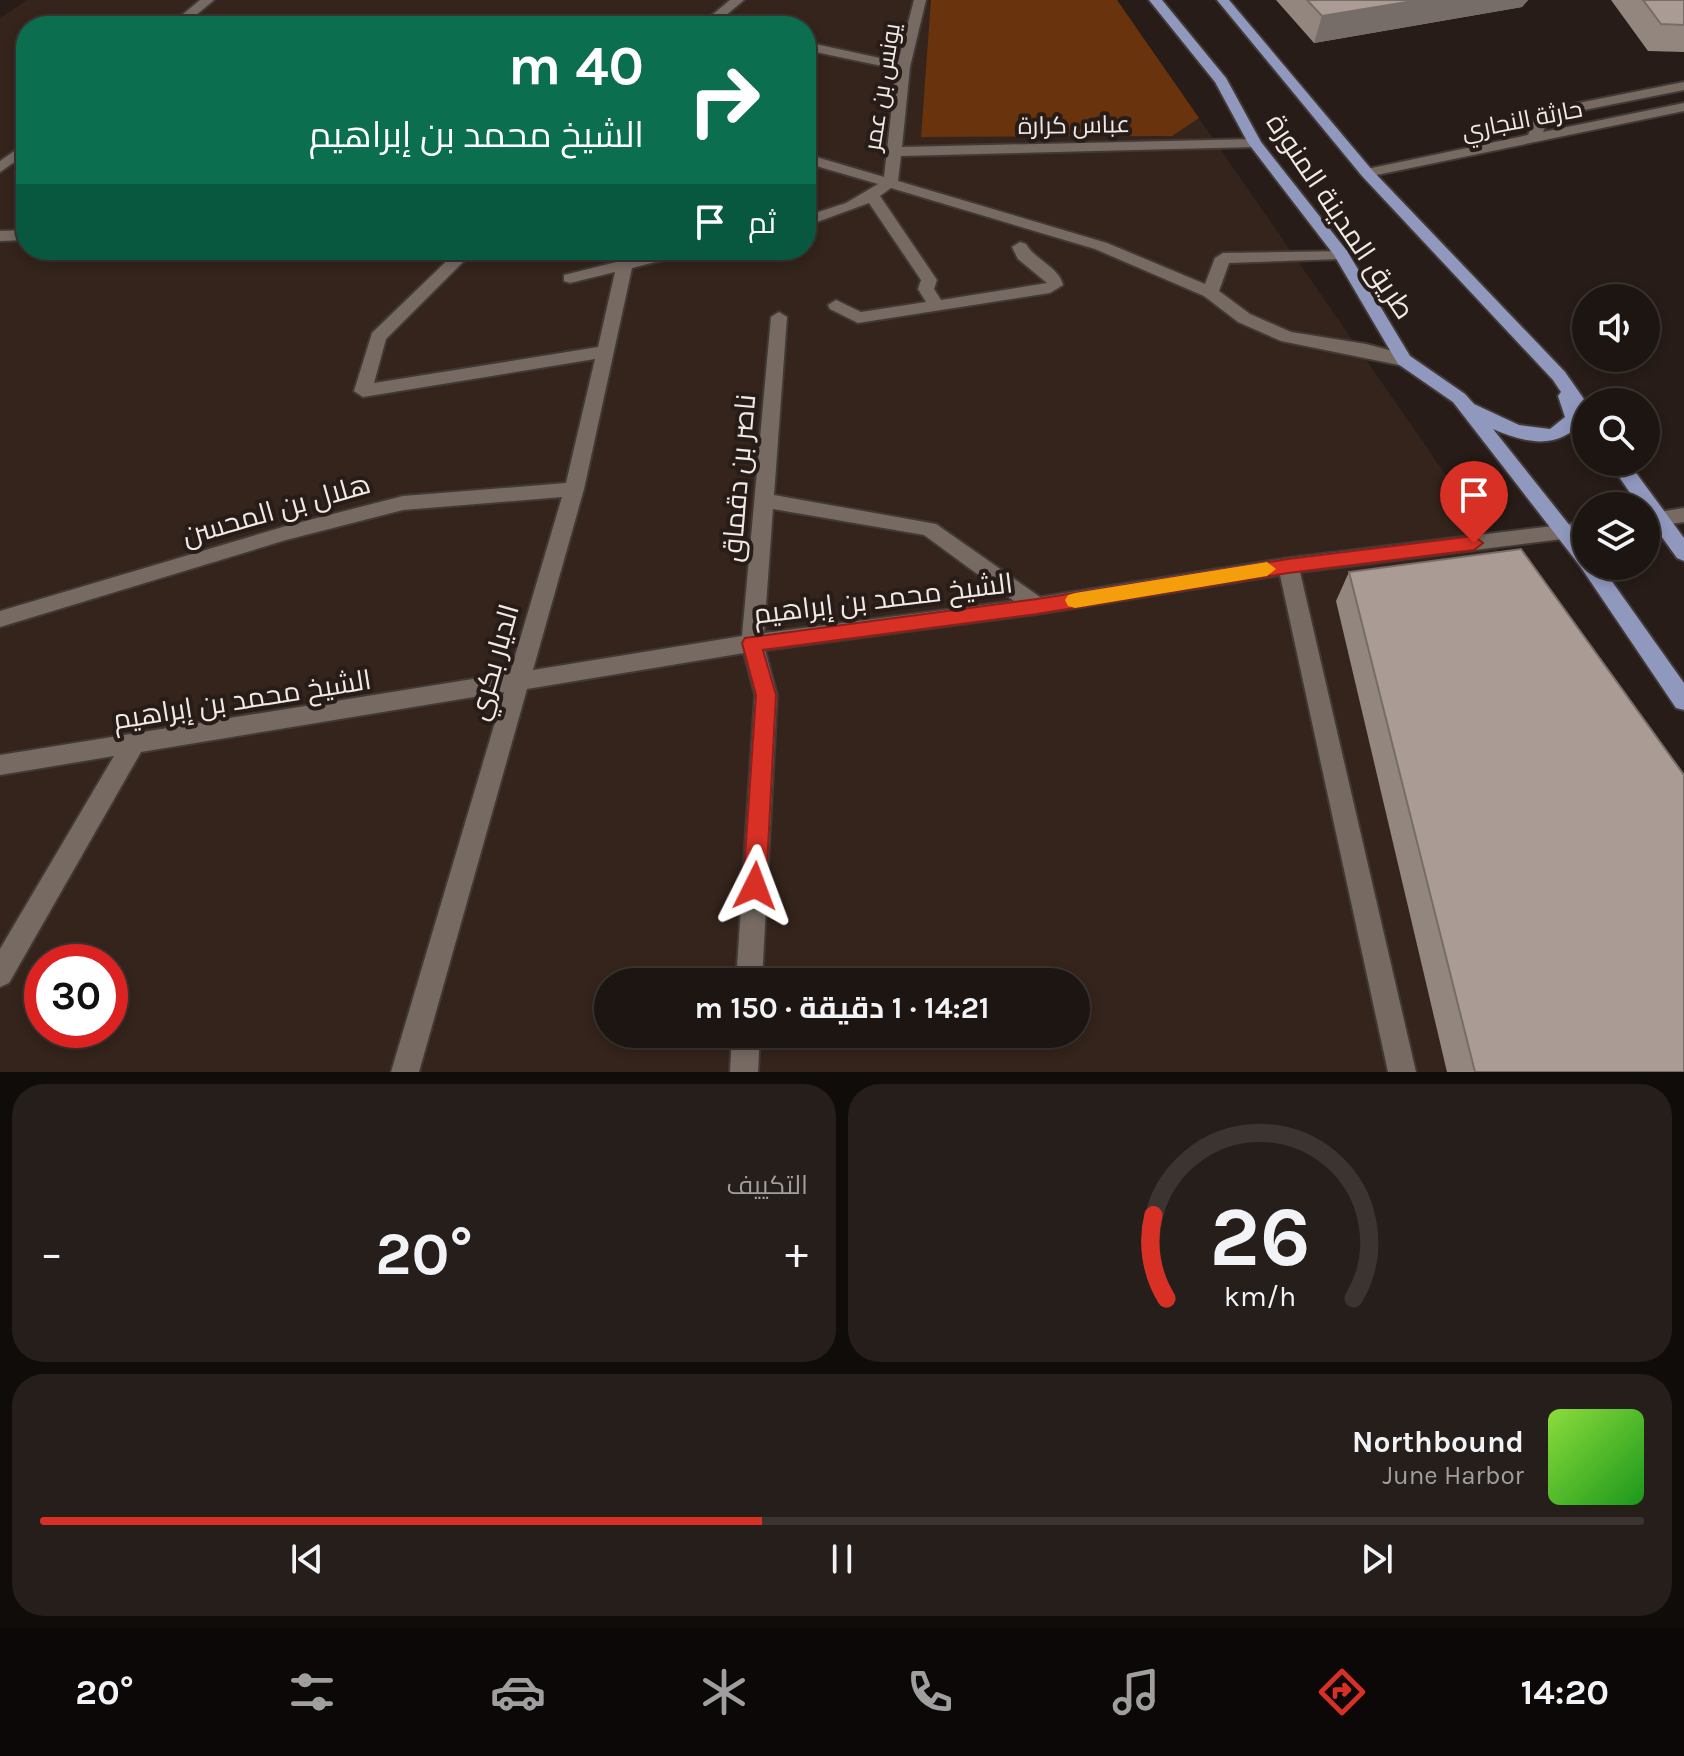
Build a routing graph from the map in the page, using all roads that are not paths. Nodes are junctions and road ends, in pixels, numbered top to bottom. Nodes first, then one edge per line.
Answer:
1 (208, 0) edge
2 (738, 0) edge
3 (920, 0) edge
4 (1155, 0) edge
5 (1223, 0) edge
6 (188, 16) edge
7 (718, 16) edge
8 (816, 48) edge
9 (903, 67) junction
10 (1684, 86) edge
11 (1684, 107) edge
12 (1533, 140) junction
13 (1255, 143) junction
14 (894, 152) junction
15 (16, 155) edge
16 (816, 161) edge
17 (0, 168) edge
18 (1367, 173) junction
19 (891, 181) junction
20 (873, 197) junction
21 (816, 218) edge
22 (1020, 247) dead end
23 (1341, 254) junction
24 (457, 260) edge
25 (642, 260) edge
26 (625, 264) junction
27 (570, 278) dead end
28 (1210, 292) junction
29 (836, 305) dead end
30 (936, 306) junction
31 (779, 317) dead end
32 (607, 351) junction
33 (1404, 360) junction
34 (1559, 376) junction
35 (1572, 395) edge
36 (1459, 398) junction
37 (574, 489) junction
38 (764, 500) junction
39 (1684, 515) edge
40 (1660, 519) edge
41 (1572, 525) edge
42 (1660, 528) edge
43 (1572, 530) edge
44 (1684, 553) edge
45 (1288, 566) junction
46 (1600, 580) edge
47 (1037, 606) junction
48 (0, 619) edge
49 (752, 643) junction
50 (518, 684) junction
51 (1684, 701) edge
52 (133, 745) junction
53 (0, 765) edge
54 (750, 968) edge
55 (0, 974) edge
56 (745, 1048) edge
57 (405, 1072) edge
58 (744, 1072) edge
59 (1402, 1072) edge

1 - 6 street
2 - 7 street
3 - 9 street, يونس بن عمر
4 - 13 main road, طريق المدينة المنورة
5 - 18 main road, طريق المدينة المنورة
8 - 9 street
9 - 14 street, يونس بن عمر
10 - 12 street
11 - 12 street, حارثة النجاري
12 - 18 street, حارثة النجاري
13 - 14 street, عباس كرارة
13 - 23 main road, طريق المدينة المنورة
14 - 19 street, يونس بن عمر
15 - 17 street
16 - 19 street
18 - 34 main road, طريق المدينة المنورة
19 - 20 street
19 - 28 street
20 - 21 street
20 - 30 street
22 - 30 street
23 - 28 street
23 - 33 main road, طريق المدينة المنورة
24 - 32 street
25 - 26 street
26 - 27 street
26 - 32 street, الديار بكري
28 - 33 street
29 - 30 street
31 - 38 street, ناصر بن دقماق
32 - 37 street, الديار بكري
33 - 36 main road, طريق المدينة المنورة
34 - 35 main road, طريق المدينة المنورة
34 - 36 main road
36 - 41 main road, طريق المدينة المنورة
37 - 48 street, هلال بن المحسن
37 - 50 street, الديار بكري
38 - 47 street
38 - 49 street, ناصر بن دقماق
39 - 40 street
42 - 44 main road
43 - 45 street, الشيخ محمد بن إبراهيم
45 - 47 street, الشيخ محمد بن إبراهيم
45 - 59 street
46 - 51 main road
47 - 49 street, الشيخ محمد بن إبراهيم
49 - 50 street, الشيخ محمد بن إبراهيم
49 - 54 street, ناصر بن دقماق
50 - 52 street, الشيخ محمد بن إبراهيم
50 - 57 street, الديار بكري
52 - 53 street, الشيخ محمد بن إبراهيم
52 - 55 street
56 - 58 street

